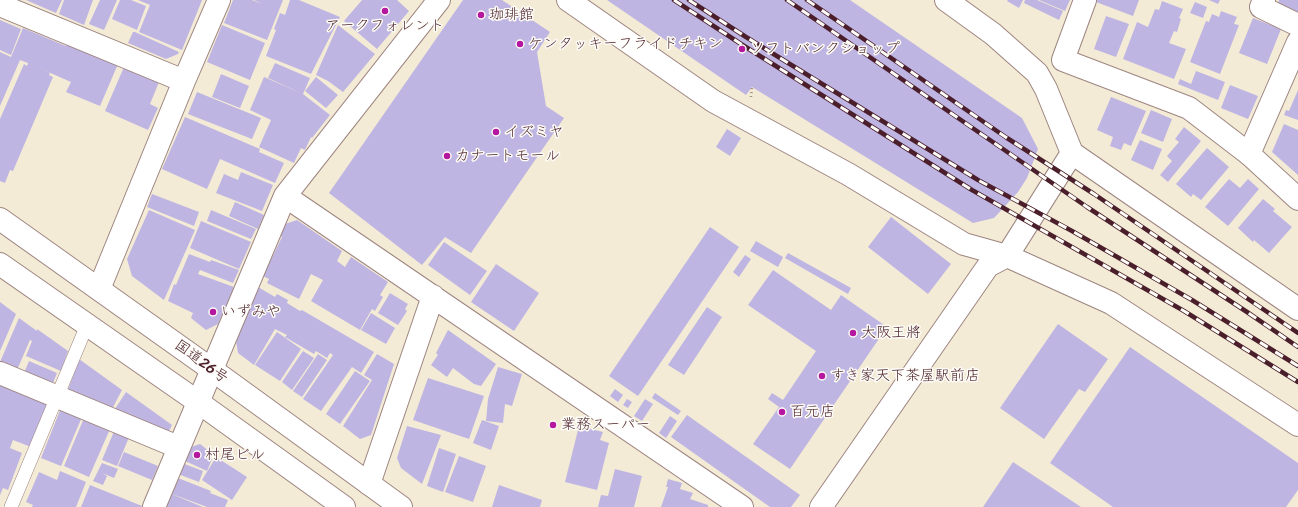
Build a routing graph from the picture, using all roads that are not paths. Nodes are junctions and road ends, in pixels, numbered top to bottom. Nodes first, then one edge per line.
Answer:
1 (219, 0) edge
2 (568, 0) edge
3 (946, 0) edge
4 (1085, 0) edge
5 (1264, 0) edge
6 (437, 1) edge
7 (0, 5) edge
8 (1298, 25) edge
9 (1298, 42) edge
10 (1063, 60) junction
11 (1037, 73) junction
12 (184, 81) junction
13 (1072, 153) junction
14 (1249, 154) junction
15 (285, 196) junction
16 (1298, 199) edge
17 (0, 219) edge
18 (1007, 256) junction
19 (0, 264) edge
20 (99, 289) junction
21 (433, 296) junction
22 (1298, 309) edge
23 (87, 325) junction
24 (211, 369) junction
25 (0, 373) edge
26 (57, 397) junction
27 (198, 402) junction
28 (1298, 425) edge
29 (178, 448) junction
30 (369, 484) junction
31 (735, 505) edge
32 (11, 507) edge
33 (154, 507) edge
34 (344, 507) edge
35 (401, 507) edge
36 (821, 507) edge

1 - 12 main road
2 - 18 main road
3 - 11 main road
4 - 10 main road
5 - 8 main road
6 - 15 main road
7 - 12 main road
9 - 14 main road
10 - 11 main road
10 - 14 main road
11 - 13 main road
12 - 20 main road
13 - 18 main road
13 - 22 main road
14 - 16 main road
15 - 21 main road
15 - 24 main road
17 - 20 main road, 国道26号
18 - 28 main road
18 - 36 main road
19 - 23 main road
20 - 24 main road, 国道26号
21 - 30 main road
21 - 31 main road
23 - 26 lane
23 - 27 main road
24 - 27 main road
24 - 30 main road, 国道26号
25 - 26 main road
26 - 29 main road
26 - 32 lane
27 - 29 main road
27 - 34 main road
29 - 33 main road
30 - 35 main road, 国道26号

